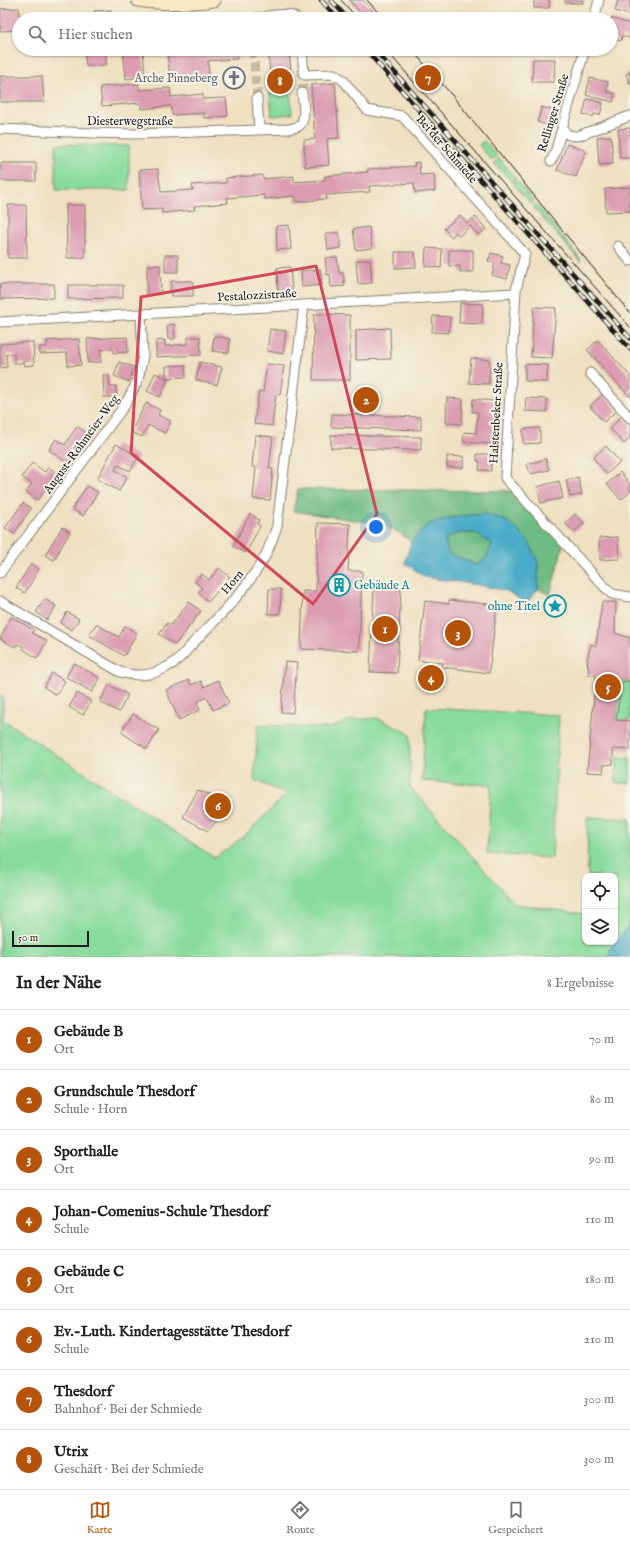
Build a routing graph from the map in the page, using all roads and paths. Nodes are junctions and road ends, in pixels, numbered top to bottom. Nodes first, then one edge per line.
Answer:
1 (138, 0) edge
2 (214, 0) edge
3 (599, 0) edge
4 (596, 12) edge
5 (303, 56) edge
6 (583, 56) edge
7 (302, 93) tunnel mouth
8 (257, 98) tunnel mouth
9 (630, 116) edge
10 (562, 126) junction
11 (0, 129) edge
12 (259, 130) junction
13 (551, 161) dead end
14 (618, 246) dead end
15 (630, 261) edge
16 (515, 293) junction
17 (304, 305) junction
18 (141, 314) junction
19 (0, 322) edge
20 (590, 373) dead end
21 (630, 418) edge
22 (0, 573) edge
23 (630, 597) edge
24 (0, 601) edge

1 - 2 street
3 - 4 street
5 - 16 street, Bei der Schmiede
6 - 10 street, Rellinger Straße
7 - 12 street, Diesterwegstraße
8 - 12 street
9 - 10 street
10 - 13 street, Rellinger Straße
11 - 12 street, Diesterwegstraße
14 - 15 street
16 - 17 street, Pestalozzistraße
16 - 23 street, Halstenbeker Straße
17 - 18 street, Pestalozzistraße
17 - 24 street, Horn
18 - 19 street, Pestalozzistraße
18 - 22 street, August-Röhmeier-Weg
20 - 21 street

